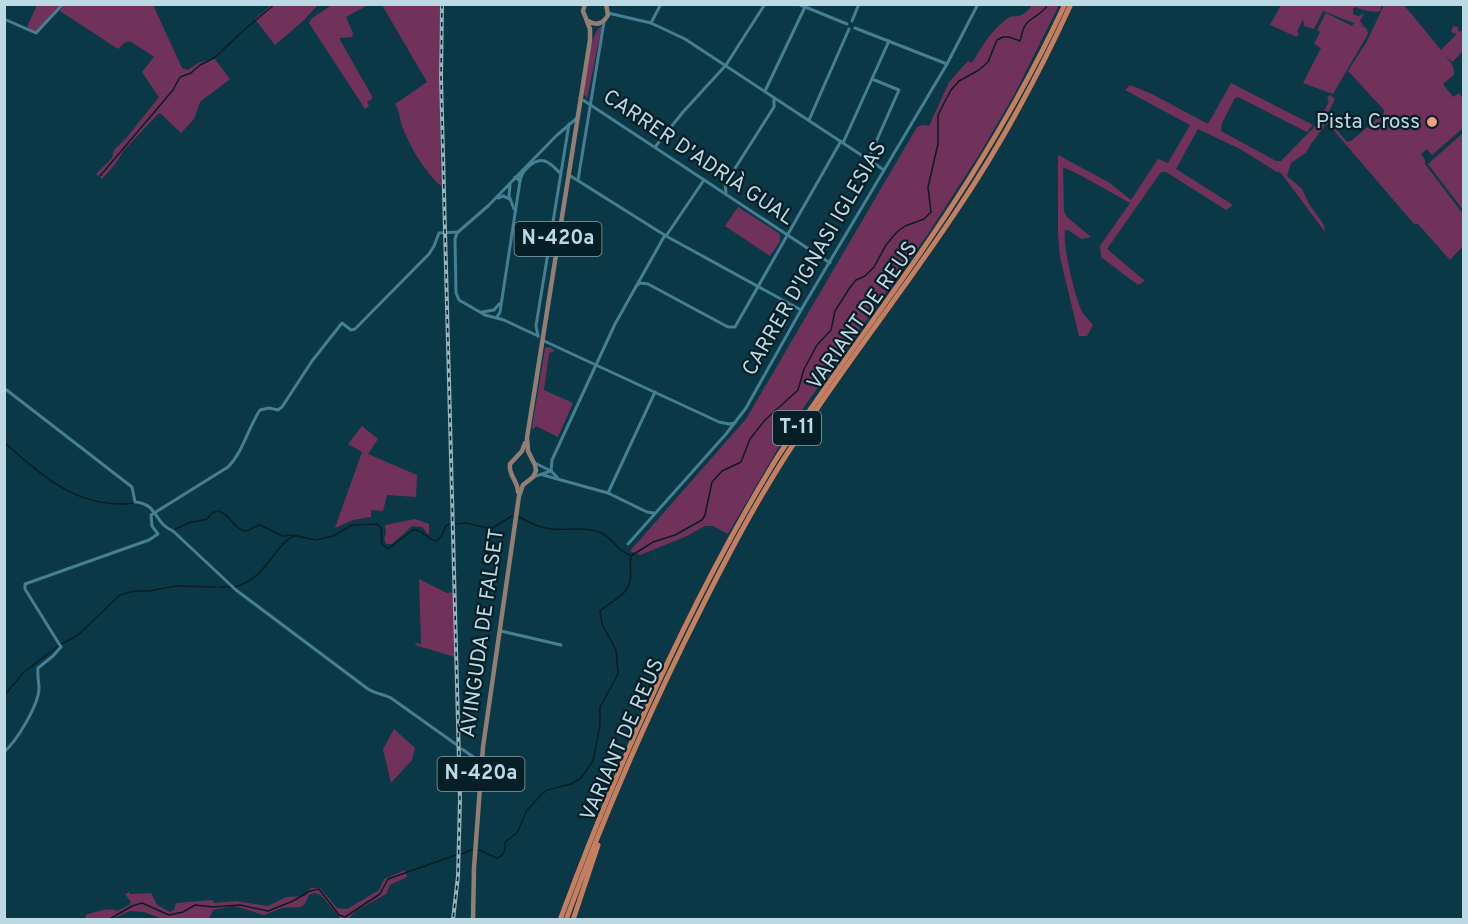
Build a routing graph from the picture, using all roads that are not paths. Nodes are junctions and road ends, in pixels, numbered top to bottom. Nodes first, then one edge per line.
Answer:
1 (63, 4) edge
2 (585, 4) edge
3 (606, 4) edge
4 (661, 4) edge
5 (765, 4) edge
6 (798, 4) edge
7 (859, 4) edge
8 (978, 4) edge
9 (1064, 4) edge
10 (1073, 4) edge
11 (806, 7) junction
12 (608, 13) junction
13 (4, 20) edge
14 (588, 21) junction
15 (852, 21) junction
16 (601, 22) junction
17 (651, 23) junction
18 (847, 24) junction
19 (855, 28) junction
20 (849, 29) junction
21 (590, 40) junction
22 (889, 41) junction
23 (947, 64) junction
24 (726, 65) junction
25 (872, 79) junction
26 (765, 91) junction
27 (771, 94) junction
28 (580, 98) junction
29 (590, 104) junction
30 (787, 105) junction
31 (774, 107) junction
32 (577, 118) junction
33 (809, 120) junction
34 (569, 124) junction
35 (842, 142) junction
36 (655, 147) junction
37 (868, 159) junction
38 (544, 161) junction
39 (884, 170) junction
40 (561, 173) junction
41 (568, 175) junction
42 (516, 179) junction
43 (704, 179) junction
44 (578, 180) junction
45 (725, 184) junction
46 (509, 186) junction
47 (716, 187) junction
48 (726, 194) junction
49 (498, 198) junction
50 (510, 199) junction
51 (488, 206) junction
52 (514, 217) junction
53 (458, 232) junction
54 (666, 235) junction
55 (788, 235) junction
56 (830, 263) junction
57 (643, 273) junction
58 (648, 284) junction
59 (636, 286) junction
60 (758, 286) junction
61 (501, 298) junction
62 (801, 309) junction
63 (494, 310) junction
64 (480, 311) junction
65 (495, 317) junction
66 (541, 338) junction
67 (596, 364) junction
68 (4, 388) edge
69 (655, 392) junction
70 (719, 422) junction
71 (736, 422) junction
72 (726, 434) junction
73 (527, 438) junction
74 (518, 456) junction
75 (533, 460) junction
76 (552, 460) junction
77 (544, 468) junction
78 (550, 471) junction
79 (543, 475) junction
80 (533, 477) junction
81 (514, 478) junction
82 (558, 479) junction
83 (527, 481) junction
84 (608, 493) junction
85 (519, 496) junction
86 (656, 513) junction
87 (156, 514) junction
88 (628, 544) dead end
89 (499, 630) junction
90 (561, 645) dead end
91 (457, 745) dead end
92 (462, 749) dead end
93 (4, 752) edge
94 (482, 763) junction
95 (605, 820) junction
96 (578, 877) junction
97 (473, 920) edge
98 (560, 920) edge
99 (566, 920) edge
100 (573, 920) edge

1 - 13 street
2 - 14 main road, N-420a
3 - 12 main road
4 - 17 street
5 - 24 street
6 - 11 street
7 - 15 street
8 - 23 street, CARRER D'IGNASI IGLESIAS
9 - 96 highway, VARIANT DE REUS / T-11
10 - 95 highway, VARIANT DE REUS / T-11
11 - 18 street
11 - 26 street
12 - 16 main road, N-420a
12 - 17 street
14 - 16 main road
14 - 21 main road, N-420a
15 - 18 street
15 - 19 street
16 - 21 main road, N-420a
16 - 29 street
17 - 24 street
18 - 20 street
19 - 20 street
19 - 22 street
20 - 33 street
21 - 28 main road, N-420a
22 - 23 street
22 - 25 street
23 - 39 street, CARRER D'IGNASI IGLESIAS
24 - 26 street
24 - 36 street
25 - 35 street
25 - 37 street
26 - 27 street
27 - 30 street
27 - 31 street
28 - 29 street, CARRER D'ADRIÀ GUAL
28 - 32 main road, N-420a
29 - 36 street, CARRER D'ADRIÀ GUAL
29 - 44 street
30 - 31 street
30 - 33 street
31 - 45 street
32 - 34 street
32 - 41 main road, N-420a
33 - 35 street
34 - 38 street
34 - 40 street
34 - 42 street
35 - 37 street
35 - 55 street
36 - 43 street, CARRER D'ADRIÀ GUAL
37 - 39 street
38 - 40 street
38 - 42 street
39 - 56 street, CARRER D'IGNASI IGLESIAS
40 - 66 street
41 - 44 street
41 - 66 main road, N-420a
42 - 46 street
42 - 51 street
42 - 52 street
43 - 47 street, CARRER D'ADRIÀ GUAL
43 - 54 street
44 - 54 street
45 - 47 street
45 - 48 street
46 - 49 street
46 - 50 street
47 - 48 street, CARRER D'ADRIÀ GUAL
48 - 55 street, CARRER D'ADRIÀ GUAL
49 - 50 street
49 - 51 street
50 - 52 street
51 - 53 street
52 - 61 street
53 - 64 street
53 - 87 street
54 - 57 street
54 - 60 street
55 - 56 street, CARRER D'ADRIÀ GUAL
55 - 60 street
56 - 62 street, CARRER D'IGNASI IGLESIAS
57 - 58 street
57 - 59 street
58 - 59 street
58 - 60 street
59 - 67 street
60 - 62 street
61 - 63 street
61 - 65 street
62 - 71 street, CARRER D'IGNASI IGLESIAS
63 - 64 street
63 - 65 street
64 - 65 street
65 - 66 street
66 - 67 street
66 - 73 main road, N-420a
67 - 69 street
67 - 76 street
68 - 87 street
69 - 70 street
69 - 84 street
70 - 71 street
70 - 72 street
71 - 72 street, CARRER D'IGNASI IGLESIAS
72 - 86 street, CARRER D'IGNASI IGLESIAS
73 - 74 main road, N-420a
73 - 75 main road, N-420a
74 - 75 main road
74 - 81 main road, N-420a
75 - 77 street
75 - 80 main road, N-420a
76 - 77 street
76 - 78 street
77 - 78 street
78 - 79 street
78 - 82 street
79 - 80 street
79 - 82 street
80 - 83 main road, N-420a
81 - 83 main road
81 - 85 main road, N-420a
82 - 84 street
83 - 85 main road, N-420a
84 - 86 street
85 - 89 main road, AVINGUDA DE FALSET / N-420a
86 - 88 street, CARRER D'IGNASI IGLESIAS
87 - 91 street
87 - 93 street
89 - 90 street
89 - 94 main road, AVINGUDA DE FALSET / N-420a
92 - 94 street
94 - 97 main road, AVINGUDA DE FALSET / N-420a
95 - 96 highway, VARIANT DE REUS / T-11
95 - 100 highway
96 - 98 highway, T-11
96 - 99 highway, T-11

